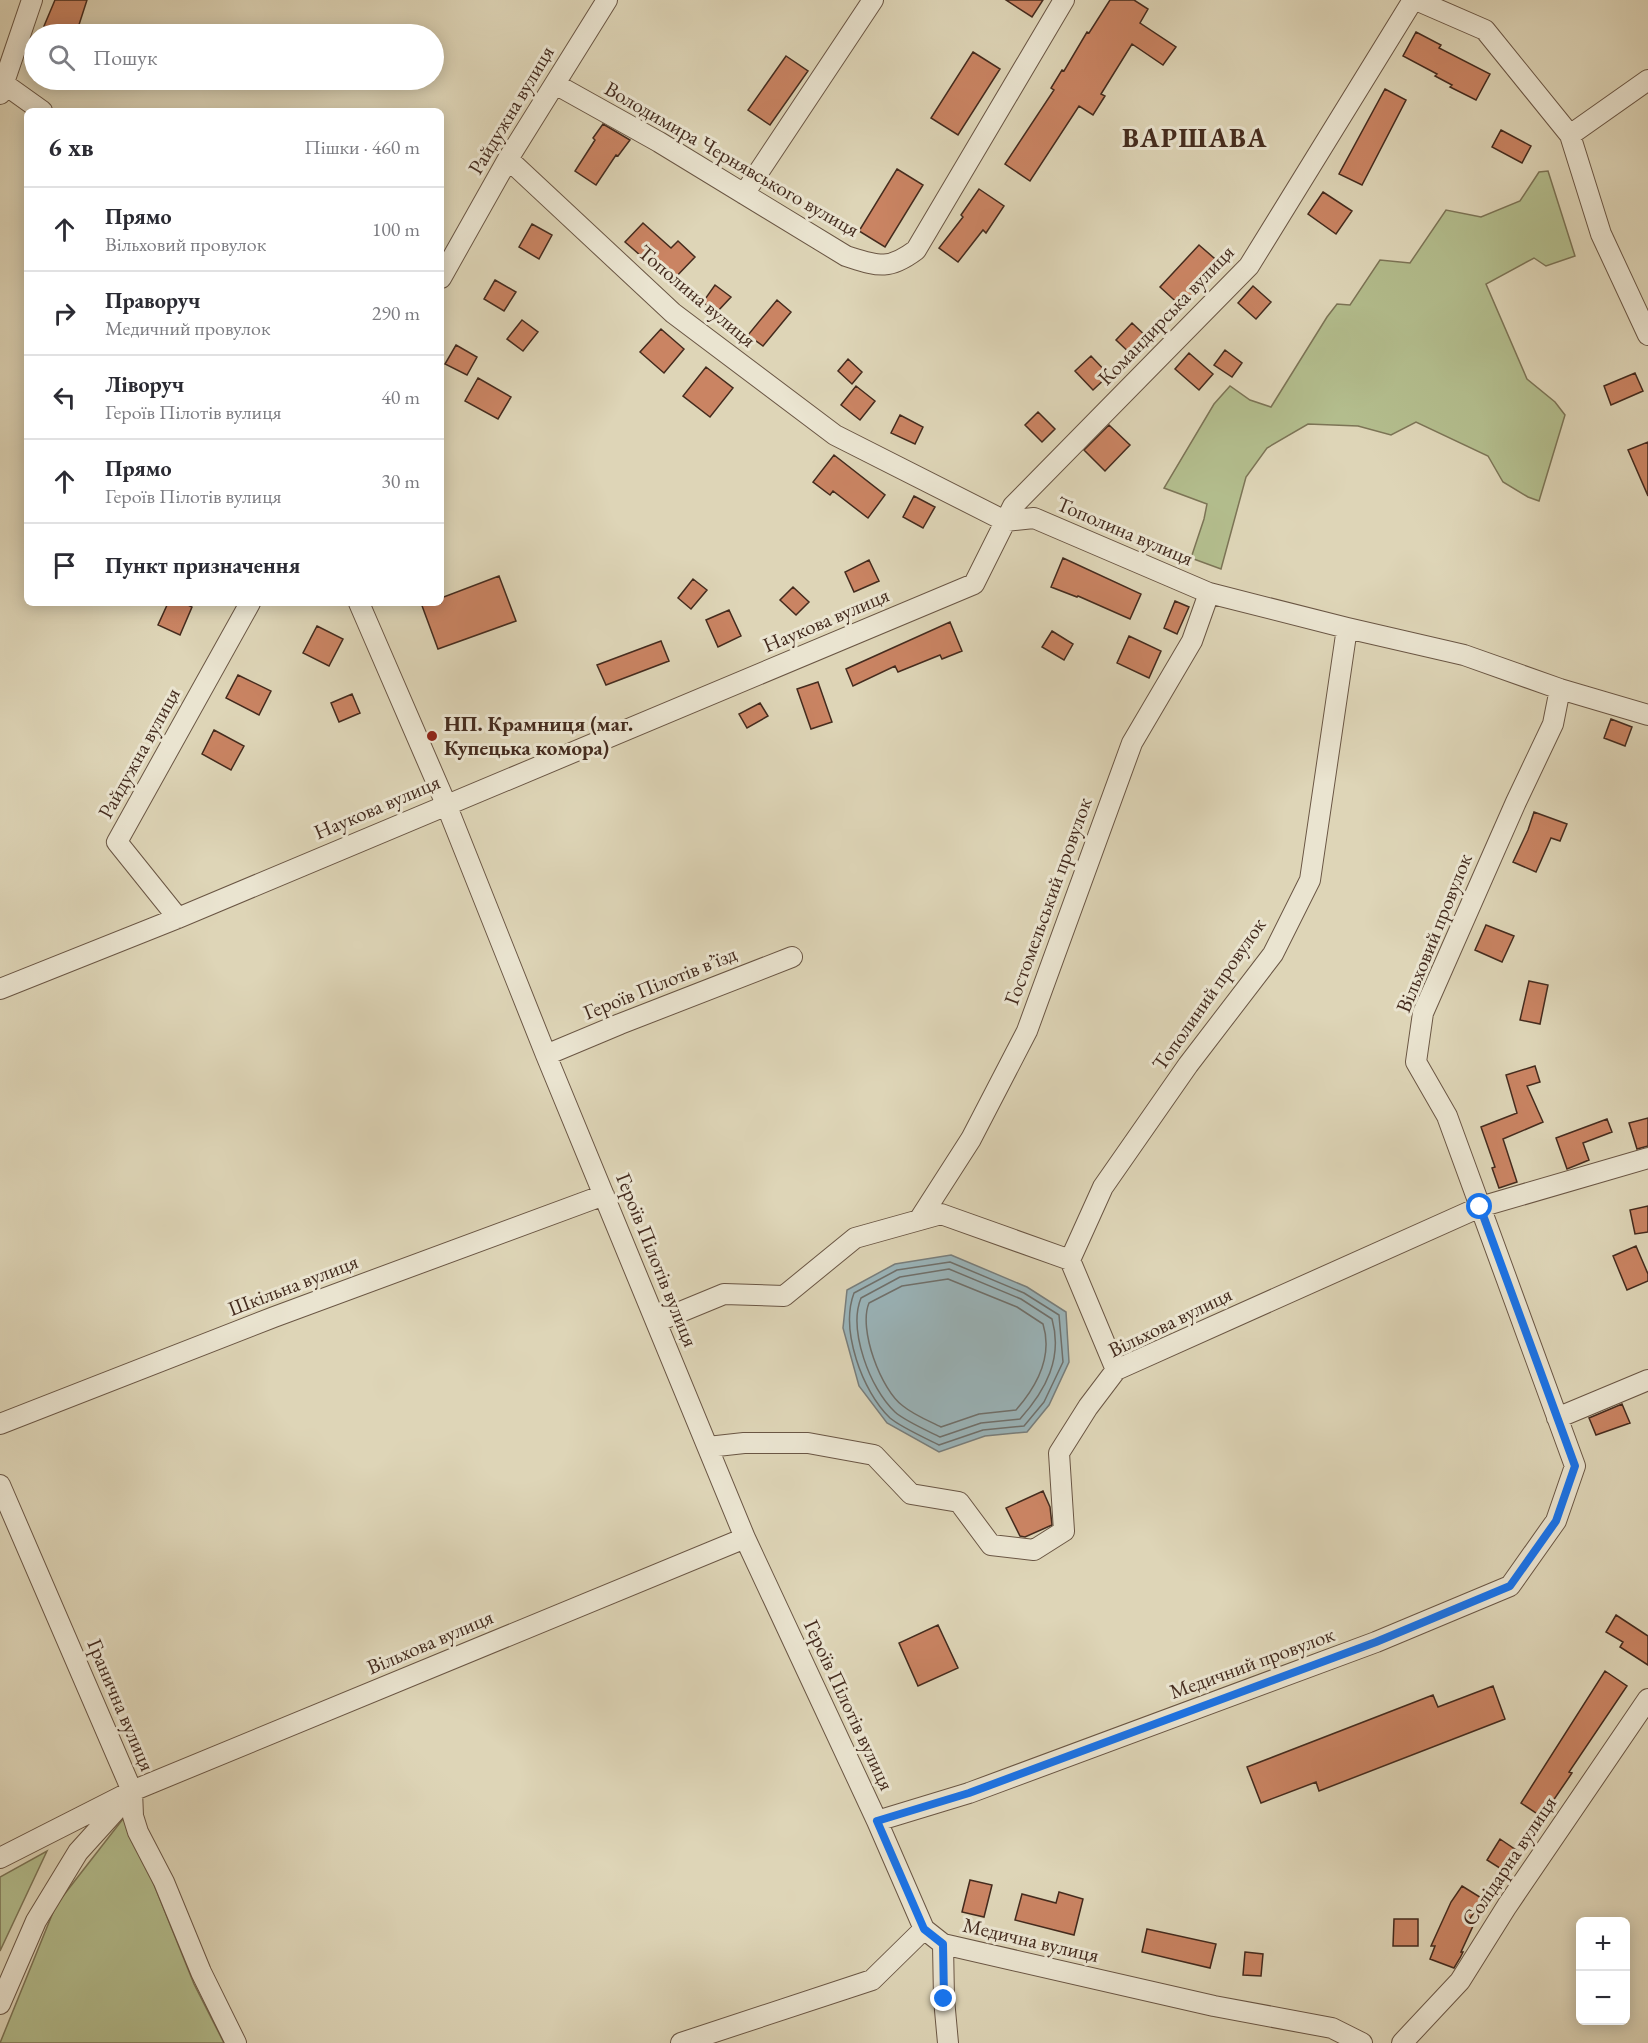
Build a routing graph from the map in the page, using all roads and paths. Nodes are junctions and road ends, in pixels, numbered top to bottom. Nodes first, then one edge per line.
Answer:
1 (32, 0) edge
2 (607, 0) edge
3 (873, 0) edge
4 (1064, 0) edge
5 (1415, 0) edge
6 (1648, 80) edge
7 (555, 84) junction
8 (1, 86) edge
9 (37, 108) edge
10 (1570, 135) junction
11 (508, 159) junction
12 (744, 194) junction
13 (444, 273) edge
14 (1643, 311) edge
15 (1648, 334) edge
16 (1005, 521) junction
17 (1209, 593) junction
18 (248, 606) edge
19 (360, 606) edge
20 (1347, 628) junction
21 (1560, 689) junction
22 (1648, 715) edge
23 (446, 804) junction
24 (178, 918) junction
25 (792, 957) dead end
26 (0, 989) edge
27 (546, 1055) junction
28 (1648, 1158) edge
29 (604, 1195) junction
30 (1480, 1207) junction
31 (919, 1220) junction
32 (1070, 1260) junction
33 (656, 1323) junction
34 (1116, 1370) junction
35 (1648, 1380) edge
36 (1557, 1418) junction
37 (0, 1424) edge
38 (708, 1447) junction
39 (1575, 1466) joint
40 (0, 1485) edge
41 (745, 1538) junction
42 (1648, 1699) edge
43 (132, 1791) junction
44 (877, 1821) junction
45 (0, 1858) edge
46 (924, 1929) junction
47 (943, 1944) junction
48 (0, 2004) edge
49 (236, 2043) edge
50 (681, 2043) edge
51 (948, 2043) edge
52 (1362, 2043) edge
53 (1402, 2043) edge

1 - 8 street
2 - 7 street, Райдужна вулиця
3 - 12 street
4 - 12 street, Володимира Чернявського вулиця
5 - 10 street
5 - 16 street, Командирська вулиця
6 - 10 street
7 - 11 street, Райдужна вулиця
7 - 12 street, Володимира Чернявського вулиця
8 - 9 street
10 - 14 street
11 - 13 street, Райдужна вулиця
11 - 16 street, Тополина вулиця
14 - 15 street
16 - 17 street, Тополина вулиця
16 - 23 street, Наукова вулиця
17 - 20 street, Тополина вулиця
17 - 31 street, Гостомельський провулок
18 - 24 street, Райдужна вулиця
19 - 23 street, Героїв Пілотів вулиця
20 - 21 street, Тополина вулиця
20 - 32 street, Тополиний провулок
21 - 22 street, Тополина вулиця
21 - 30 street, Вільховий провулок
23 - 24 street, Наукова вулиця
23 - 27 street, Героїв Пілотів вулиця
24 - 26 street, Наукова вулиця
25 - 27 street, Героїв Пілотів в’їзд
27 - 29 street, Героїв Пілотів вулиця
28 - 30 street, Вільхова вулиця
29 - 33 street, Героїв Пілотів вулиця
29 - 37 street, Шкільна вулиця
30 - 34 street, Вільхова вулиця
30 - 36 street, Вільховий провулок
31 - 32 street
31 - 33 street
32 - 34 street
33 - 38 street, Героїв Пілотів вулиця
34 - 38 street, Вільхова вулиця
35 - 36 street
36 - 39 street, Вільховий провулок
38 - 41 street, Героїв Пілотів вулиця
39 - 44 street, Медичний провулок
40 - 43 street, Гранична вулиця
41 - 43 street, Вільхова вулиця
41 - 44 street, Героїв Пілотів вулиця
42 - 53 street, Солідарна вулиця
43 - 45 street, Вільхова вулиця
43 - 48 street
43 - 49 street, Гранична вулиця
44 - 46 street, Героїв Пілотів вулиця
46 - 47 street, Медична вулиця
46 - 50 street
47 - 51 street
47 - 52 street, Медична вулиця

